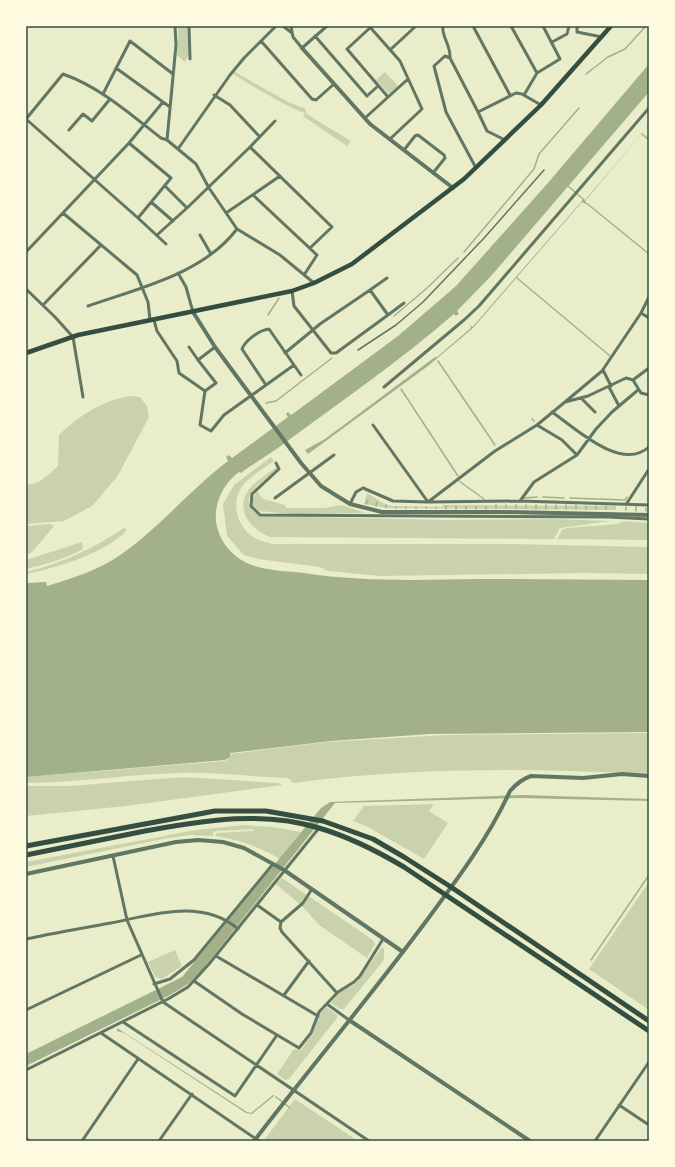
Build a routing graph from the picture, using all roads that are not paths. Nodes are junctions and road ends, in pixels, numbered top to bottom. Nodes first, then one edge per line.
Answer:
1 (175, 26) edge
2 (189, 26) edge
3 (276, 26) edge
4 (283, 26) edge
5 (291, 26) edge
6 (327, 26) edge
7 (370, 26) edge
8 (416, 26) edge
9 (443, 26) edge
10 (473, 26) edge
11 (511, 26) edge
12 (543, 26) edge
13 (568, 26) edge
14 (577, 26) edge
15 (611, 26) edge
16 (292, 34) junction
17 (315, 36) junction
18 (602, 37) junction
19 (261, 41) junction
20 (552, 42) junction
21 (302, 48) junction
22 (390, 50) junction
23 (450, 58) junction
24 (190, 59) dead end
25 (116, 68) junction
26 (537, 73) junction
27 (173, 74) junction
28 (408, 79) junction
29 (334, 84) junction
30 (378, 86) junction
31 (103, 94) junction
32 (214, 95) junction
33 (510, 95) junction
34 (524, 95) junction
35 (388, 97) junction
36 (110, 99) junction
37 (163, 102) junction
38 (541, 105) junction
39 (170, 107) junction
40 (649, 108) edge
41 (478, 112) junction
42 (365, 118) junction
43 (26, 119) edge
44 (275, 121) dead end
45 (145, 125) junction
46 (69, 130) dead end
47 (259, 136) junction
48 (167, 140) junction
49 (390, 140) junction
50 (504, 140) junction
51 (129, 143) junction
52 (250, 147) junction
53 (178, 149) junction
54 (404, 150) junction
55 (476, 168) junction
56 (544, 170) dead end
57 (433, 173) junction
58 (280, 176) junction
59 (94, 179) junction
60 (165, 186) junction
61 (209, 188) junction
62 (453, 188) junction
63 (253, 195) junction
64 (151, 202) junction
65 (187, 208) junction
66 (63, 213) junction
67 (226, 213) junction
68 (138, 218) junction
69 (173, 221) junction
70 (238, 229) junction
71 (157, 235) junction
72 (200, 235) dead end
73 (166, 244) dead end
74 (101, 245) junction
75 (310, 248) junction
76 (26, 252) edge
77 (211, 254) junction
78 (178, 273) junction
79 (304, 275) junction
80 (387, 278) dead end
81 (314, 283) junction
82 (142, 286) junction
83 (370, 290) junction
84 (27, 291) edge
85 (292, 291) junction
86 (649, 297) edge
87 (404, 303) dead end
88 (43, 305) junction
89 (88, 306) dead end
90 (193, 312) junction
91 (641, 313) junction
92 (388, 315) junction
93 (649, 318) edge
94 (152, 320) junction
95 (314, 329) junction
96 (73, 337) junction
97 (189, 347) dead end
98 (215, 347) junction
99 (358, 350) dead end
100 (26, 353) edge
101 (285, 353) junction
102 (198, 360) junction
103 (294, 365) junction
104 (649, 368) edge
105 (603, 370) junction
106 (301, 376) dead end
107 (632, 380) junction
108 (266, 385) junction
109 (384, 387) dead end
110 (610, 387) junction
111 (638, 390) junction
112 (205, 392) junction
113 (649, 395) edge
114 (250, 396) junction
115 (83, 397) dead end
116 (582, 398) junction
117 (565, 402) junction
118 (619, 406) junction
119 (552, 412) junction
120 (596, 412) dead end
121 (373, 425) dead end
122 (538, 425) junction
123 (589, 438) junction
124 (649, 447) edge
125 (334, 455) dead end
126 (577, 455) junction
127 (276, 463) dead end
128 (649, 469) edge
129 (310, 474) junction
130 (275, 498) dead end
131 (520, 501) junction
132 (428, 502) junction
133 (627, 503) junction
134 (350, 504) junction
135 (649, 505) edge
136 (649, 515) edge
137 (649, 519) edge
138 (649, 776) edge
139 (318, 828) junction
140 (26, 846) edge
141 (26, 855) edge
142 (113, 856) junction
143 (273, 864) junction
144 (285, 871) junction
145 (26, 874) edge
146 (451, 887) junction
147 (312, 889) junction
148 (446, 894) junction
149 (257, 905) junction
150 (127, 920) junction
151 (227, 921) junction
152 (281, 922) junction
153 (237, 929) junction
154 (383, 938) junction
155 (26, 939) edge
156 (403, 952) junction
157 (142, 955) junction
158 (216, 956) junction
159 (309, 961) junction
160 (194, 981) junction
161 (154, 984) junction
162 (337, 993) junction
163 (284, 995) junction
164 (163, 1001) junction
165 (327, 1004) junction
166 (26, 1010) edge
167 (318, 1016) junction
168 (350, 1020) junction
169 (649, 1021) edge
170 (123, 1022) junction
171 (101, 1032) junction
172 (649, 1032) edge
173 (277, 1035) junction
174 (138, 1059) junction
175 (649, 1062) edge
176 (257, 1065) junction
177 (26, 1070) edge
178 (294, 1090) junction
179 (192, 1094) junction
180 (619, 1105) junction
181 (649, 1125) edge
182 (256, 1140) edge
183 (82, 1141) edge
184 (159, 1141) edge
185 (369, 1141) edge
186 (530, 1141) edge
187 (594, 1141) edge

1 - 27 street
2 - 24 street
3 - 19 street
4 - 16 street
5 - 16 street
6 - 17 street
7 - 22 street
7 - 30 street
8 - 22 street
9 - 23 street
10 - 33 street
11 - 26 street
12 - 20 street
13 - 20 street
14 - 18 street
15 - 18 main road
16 - 21 street
17 - 21 street
17 - 30 street
18 - 38 main road
19 - 29 street
19 - 32 street
20 - 26 street
21 - 29 street
22 - 28 street
23 - 41 street
23 - 55 street
25 - 27 street
25 - 31 street
25 - 37 street
26 - 34 street
27 - 39 street
28 - 35 street
28 - 49 street
29 - 42 street
30 - 35 street
31 - 36 street
31 - 43 street
32 - 47 street
32 - 53 street
33 - 34 street
33 - 41 street
34 - 38 street
35 - 42 street
36 - 45 street
36 - 46 street
37 - 39 street
37 - 45 street
38 - 50 main road
39 - 48 street
40 - 109 street
41 - 50 street
42 - 49 street
43 - 59 street
44 - 47 street
45 - 48 street
45 - 51 street
47 - 52 street
48 - 53 street
49 - 54 street
50 - 55 main road
51 - 59 street
51 - 60 street
52 - 58 street
52 - 61 street
53 - 61 street
54 - 57 street
54 - 57 street
55 - 62 main road
56 - 99 lane
57 - 62 street
58 - 63 street
58 - 75 street
59 - 66 street
59 - 68 street
60 - 64 street
60 - 65 street
61 - 65 street
61 - 67 street
62 - 81 main road
63 - 67 street
63 - 75 street
64 - 68 street
64 - 69 street
65 - 69 street
66 - 74 street
66 - 76 street
67 - 70 street
68 - 71 street
69 - 71 street
70 - 77 street
70 - 79 street
71 - 73 street
72 - 77 street
74 - 82 street
74 - 88 street
75 - 79 street
77 - 78 street
78 - 82 street
78 - 90 street
79 - 81 street
80 - 83 street
81 - 85 main road
82 - 89 street
82 - 94 street
83 - 92 street
83 - 95 street
84 - 88 street
85 - 90 main road
85 - 95 street
86 - 91 street
87 - 92 street
88 - 96 street
90 - 94 main road
90 - 98 street
91 - 93 street
91 - 105 street
92 - 95 street
94 - 96 main road
94 - 112 street
95 - 101 street
96 - 100 main road
96 - 115 street
97 - 102 street
98 - 102 street
98 - 114 street
101 - 103 street
101 - 108 street
102 - 112 street
103 - 106 street
103 - 108 street
104 - 107 street
105 - 110 street
105 - 117 street
107 - 110 street
107 - 111 street
108 - 114 street
110 - 116 street
110 - 118 street
111 - 113 street
111 - 118 street
112 - 114 street
114 - 129 street
116 - 117 street
116 - 120 street
117 - 119 street
118 - 123 street
119 - 122 street
119 - 123 street
121 - 132 street
122 - 126 street
122 - 132 street
123 - 124 street
123 - 126 street
125 - 129 street
126 - 131 street
127 - 137 street
128 - 133 street
129 - 130 street
129 - 134 street
131 - 132 street
131 - 133 street
132 - 134 street
133 - 135 street
134 - 136 street
138 - 146 street
139 - 141 main road
139 - 144 street
139 - 148 main road
140 - 146 main road
142 - 143 street
142 - 145 street
142 - 150 street
143 - 144 street
143 - 151 street
144 - 147 street
144 - 149 street
146 - 148 street
146 - 169 main road
147 - 152 street
147 - 154 street
148 - 156 street
148 - 172 main road
149 - 152 street
149 - 153 street
150 - 151 street
150 - 155 street
150 - 157 street
151 - 153 street
151 - 161 street
152 - 159 street
153 - 158 street
154 - 156 street
154 - 162 street
156 - 168 street
157 - 161 street
157 - 166 street
158 - 160 street
158 - 163 street
159 - 162 street
159 - 163 street
160 - 164 street
160 - 173 street
161 - 164 street
162 - 165 street
163 - 167 street
164 - 170 street
164 - 176 street
165 - 167 street
165 - 168 street
167 - 173 street
168 - 178 street
168 - 186 street
170 - 171 street
170 - 176 street
171 - 174 street
171 - 177 street
173 - 176 street
174 - 179 street
174 - 183 street
175 - 180 street
176 - 178 street
178 - 182 street
178 - 185 street
179 - 182 street
179 - 184 street
180 - 181 street
180 - 187 street

